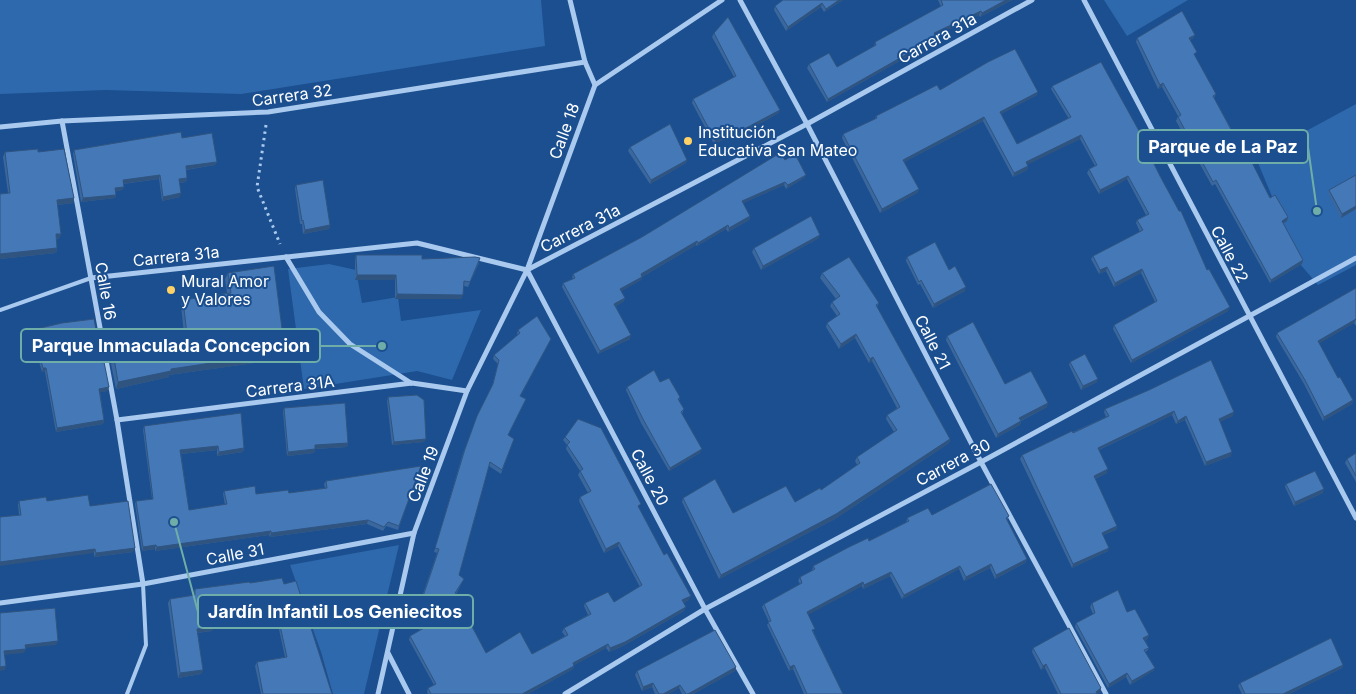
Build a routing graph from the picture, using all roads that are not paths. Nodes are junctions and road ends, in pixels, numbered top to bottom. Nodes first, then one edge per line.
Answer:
1 (570, 0) edge
2 (722, 0) edge
3 (740, 0) edge
4 (1032, 0) edge
5 (1084, 0) edge
6 (585, 62) junction
7 (595, 85) junction
8 (62, 121) junction
9 (807, 124) junction
10 (0, 127) edge
11 (286, 257) junction
12 (1356, 258) edge
13 (527, 270) junction
14 (91, 278) junction
15 (0, 310) edge
16 (1249, 316) junction
17 (412, 383) junction
18 (467, 391) junction
19 (117, 420) junction
20 (981, 462) junction
21 (1356, 518) edge
22 (414, 533) junction
23 (143, 584) junction
24 (0, 603) edge
25 (705, 609) junction
26 (387, 652) junction
27 (127, 694) edge
28 (378, 694) edge
29 (409, 694) edge
30 (565, 694) edge
31 (753, 694) edge
32 (1106, 694) edge

1 - 6 street
2 - 7 street
3 - 9 street, Calle 21
4 - 9 street, Carrera 31a
5 - 16 street, Calle 22
6 - 7 street
6 - 8 street, Carrera 32
7 - 13 street, Calle 18
8 - 10 street, Carrera 32
8 - 14 street, Calle 16
9 - 13 street, Carrera 31a
9 - 20 street, Calle 21
11 - 13 street, Carrera 31a
11 - 14 street, Carrera 31a
11 - 17 street
12 - 16 street, Carrera 30
13 - 18 street, Calle 19
13 - 25 street, Calle 20
14 - 15 lane
14 - 19 street, Calle 16
16 - 20 street, Carrera 30
16 - 21 street, Calle 22
17 - 18 street, Carrera 31A
17 - 19 street, Carrera 31A
18 - 22 street, Calle 19
19 - 23 street, Calle 16
20 - 25 street, Carrera 30
20 - 32 street, Calle 21
22 - 23 street, Calle 31
22 - 26 street, Calle 19
23 - 24 street, Calle 31
23 - 27 lane
25 - 30 street, Carrera 30
25 - 31 street, Calle 20
26 - 28 street, Calle 19
26 - 29 street

